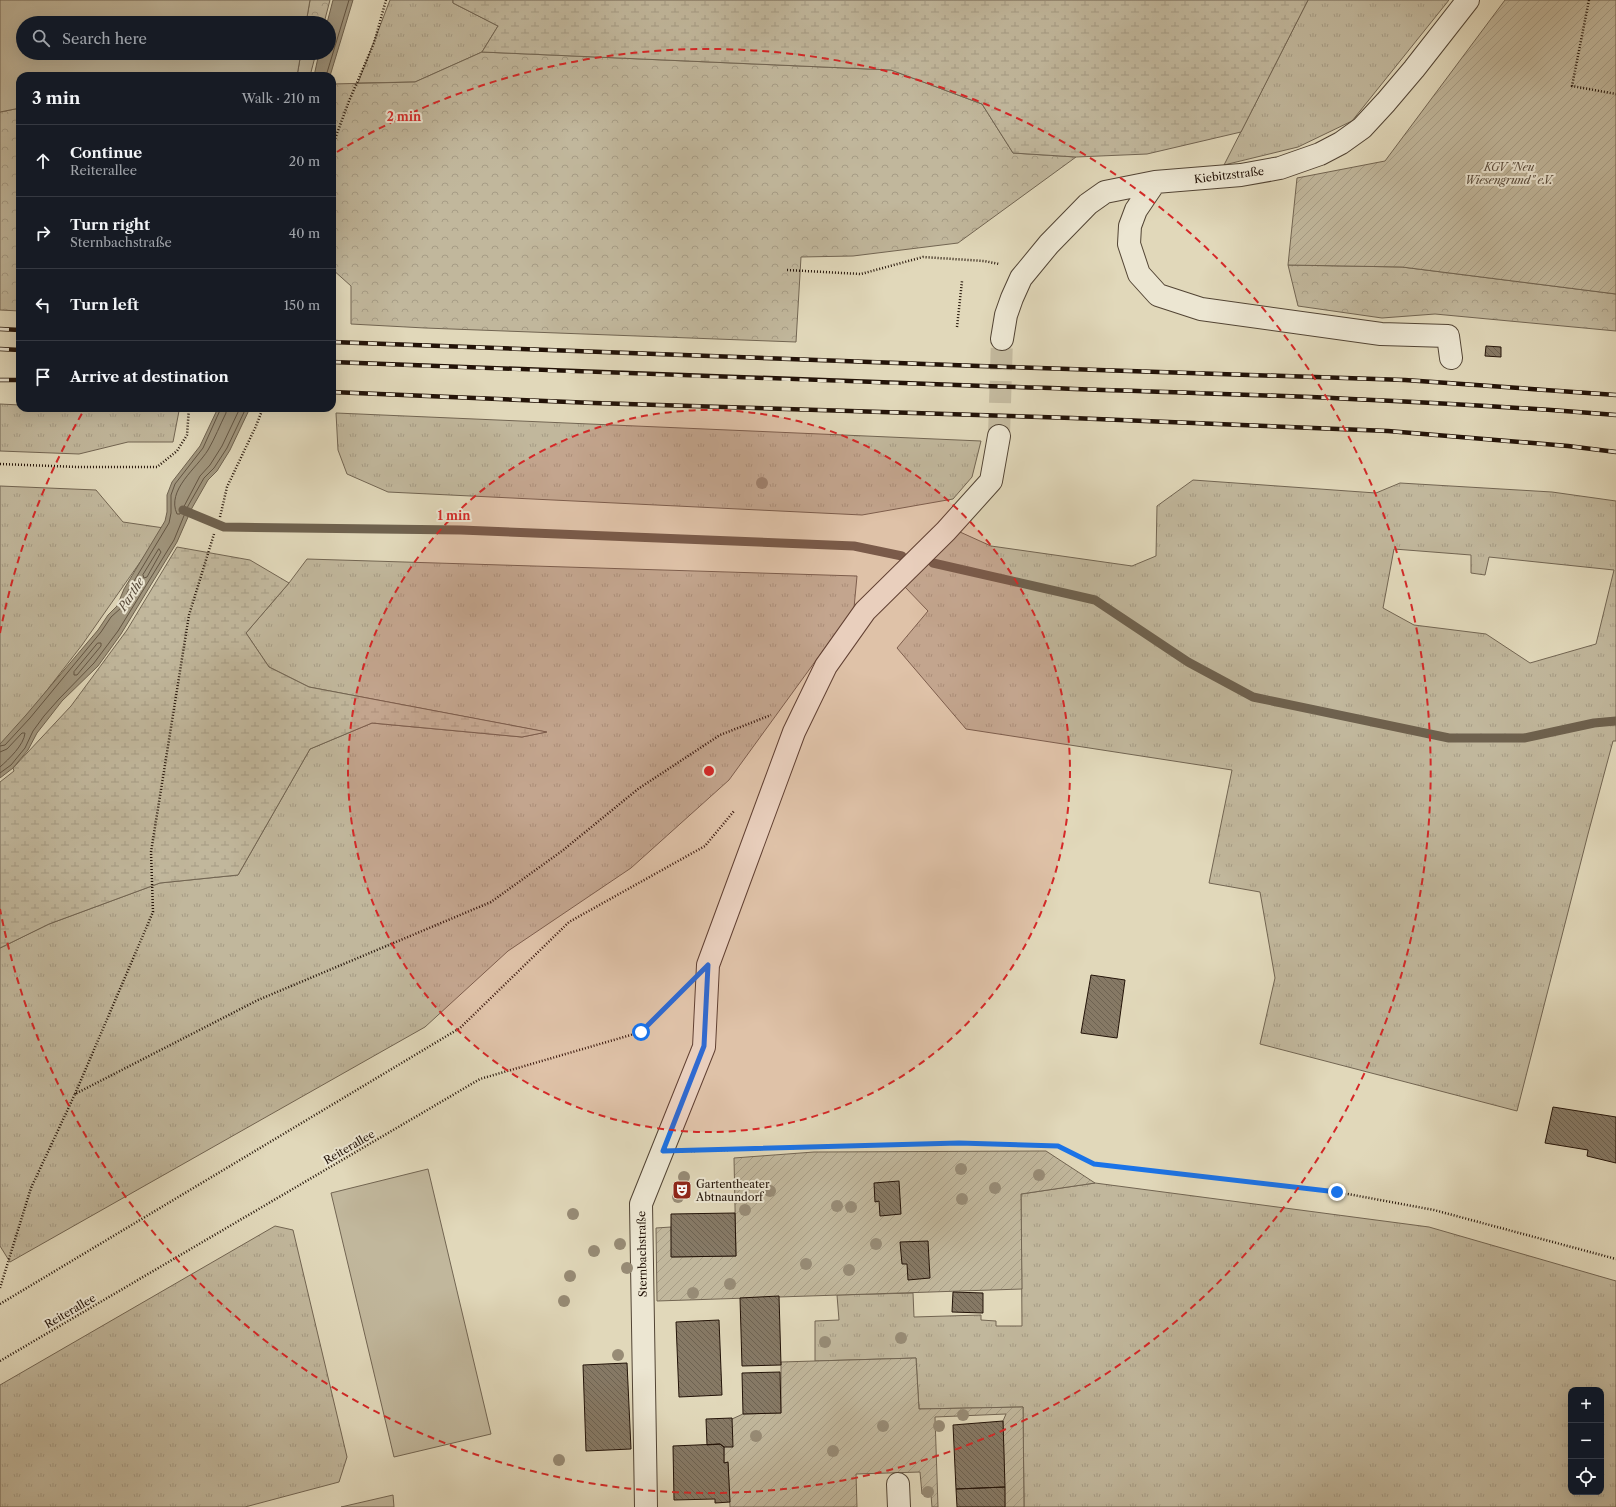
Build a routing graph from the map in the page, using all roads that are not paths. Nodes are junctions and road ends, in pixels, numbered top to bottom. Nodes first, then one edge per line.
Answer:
1 (1468, 0) edge
2 (1155, 182) junction
3 (1002, 339) tunnel mouth
4 (1451, 358) dead end
5 (999, 436) tunnel mouth
6 (898, 1484) dead end
7 (646, 1507) edge
8 (899, 1507) edge

1 - 2 street, Kiebitzstraße
2 - 3 street, Kiebitzstraße
2 - 4 street
5 - 7 street, Sternbachstraße
6 - 8 street

